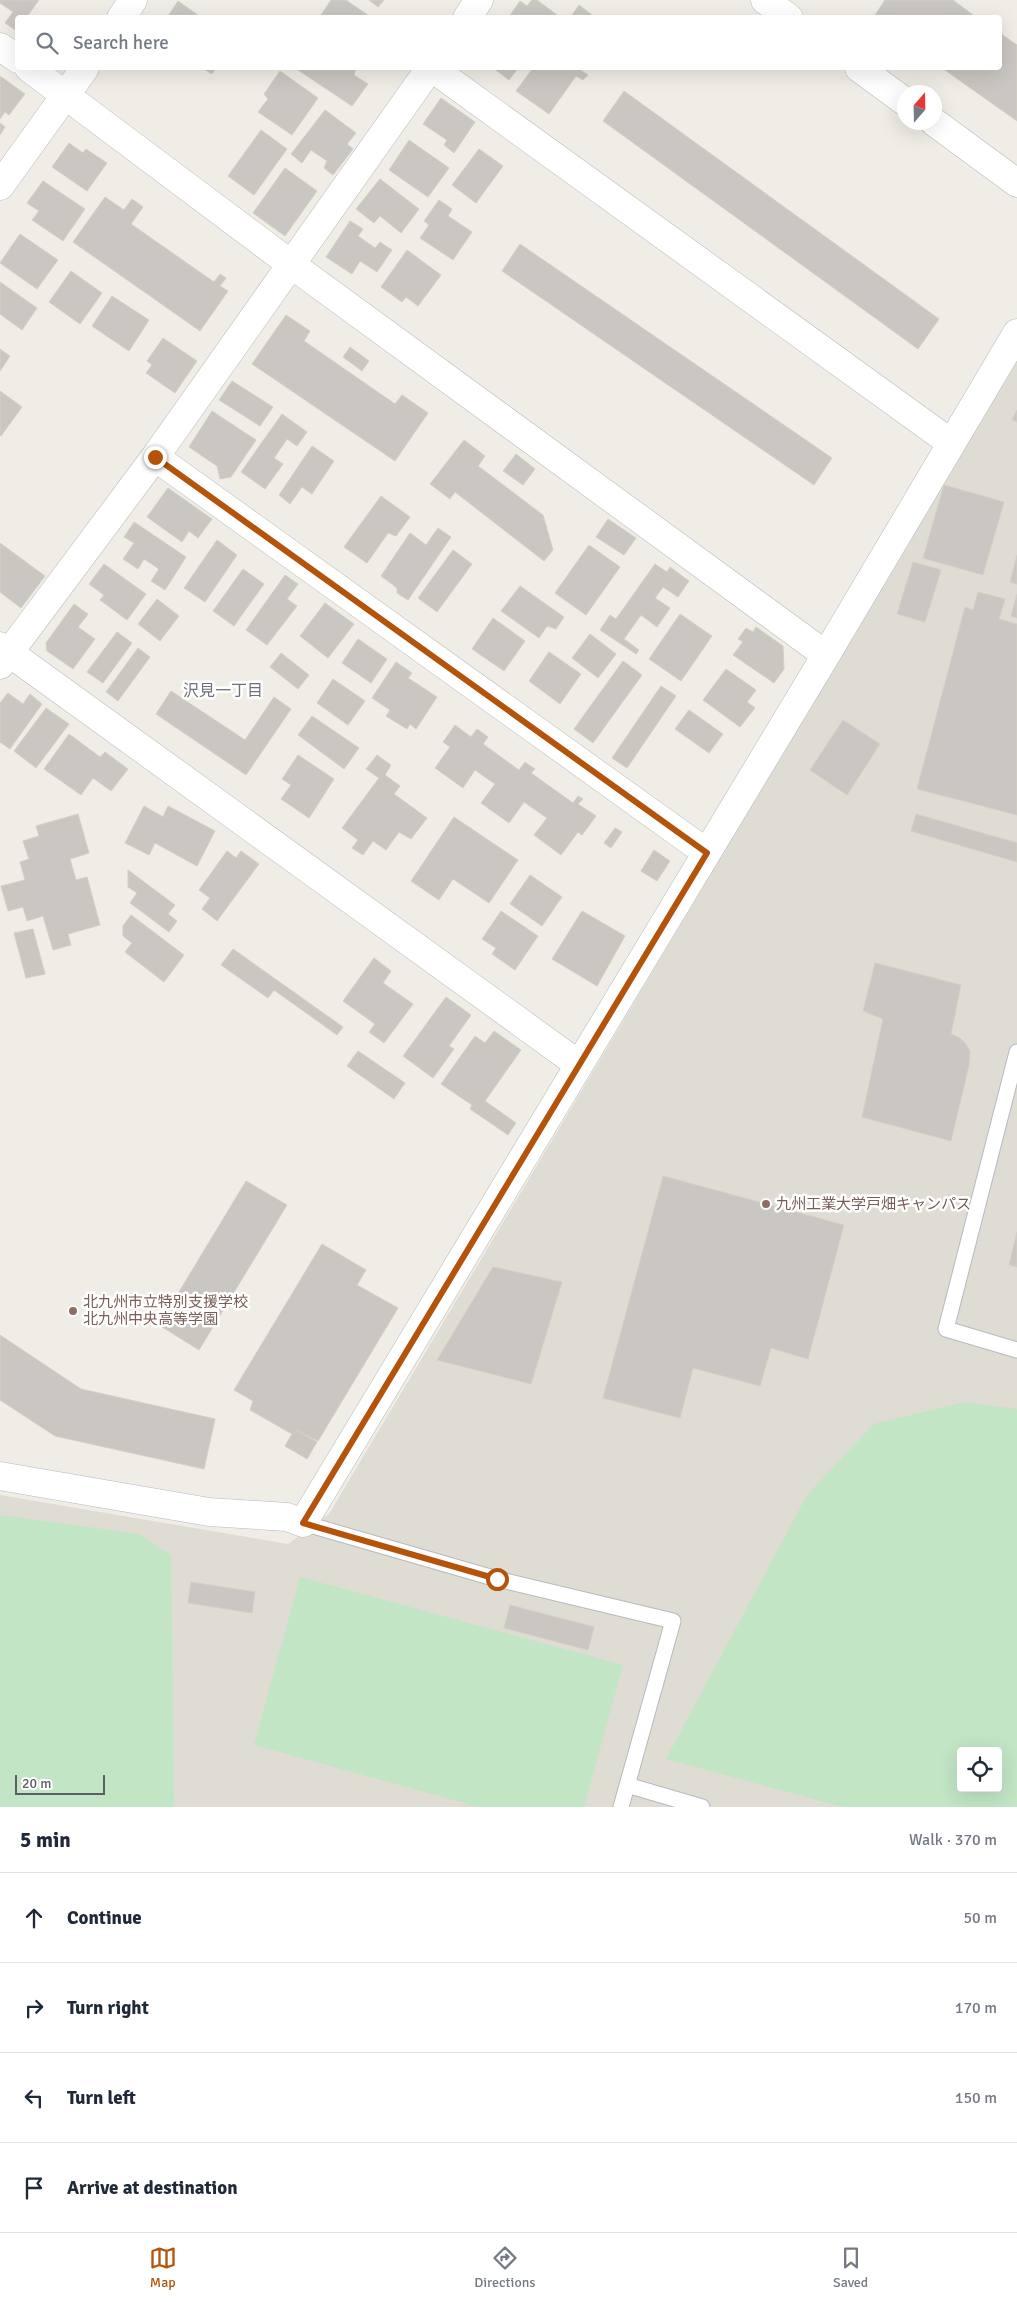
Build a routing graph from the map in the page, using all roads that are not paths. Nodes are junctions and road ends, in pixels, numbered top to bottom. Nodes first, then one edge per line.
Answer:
1 (133, 0) edge
2 (479, 0) edge
3 (765, 0) edge
4 (123, 15) edge
5 (469, 15) edge
6 (785, 15) edge
7 (0, 47) edge
8 (15, 58) edge
9 (32, 70) edge
10 (84, 70) edge
11 (430, 70) edge
12 (434, 70) edge
13 (861, 70) edge
14 (66, 94) junction
15 (897, 96) edge
16 (942, 128) edge
17 (1017, 183) edge
18 (0, 186) edge
19 (292, 265) junction
20 (1017, 333) edge
21 (952, 443) junction
22 (155, 457) junction
23 (3, 654) edge
24 (826, 655) junction
25 (707, 853) junction
26 (1017, 1052) edge
27 (578, 1064) junction
28 (1017, 1350) edge
29 (0, 1476) edge
30 (303, 1523) junction
31 (627, 1785) junction
32 (621, 1807) edge
33 (702, 1807) edge

1 - 4 street
2 - 5 street
3 - 6 street
7 - 8 street
9 - 14 street
10 - 14 street
11 - 19 street
12 - 21 street
13 - 15 street
14 - 18 street
14 - 19 street
16 - 17 street
19 - 22 street
19 - 24 street
20 - 21 street
21 - 24 street
22 - 23 street
22 - 25 street
23 - 27 street
24 - 25 street
25 - 27 street
26 - 28 lane
27 - 30 street
29 - 30 street
30 - 31 lane
31 - 32 lane
31 - 33 lane

